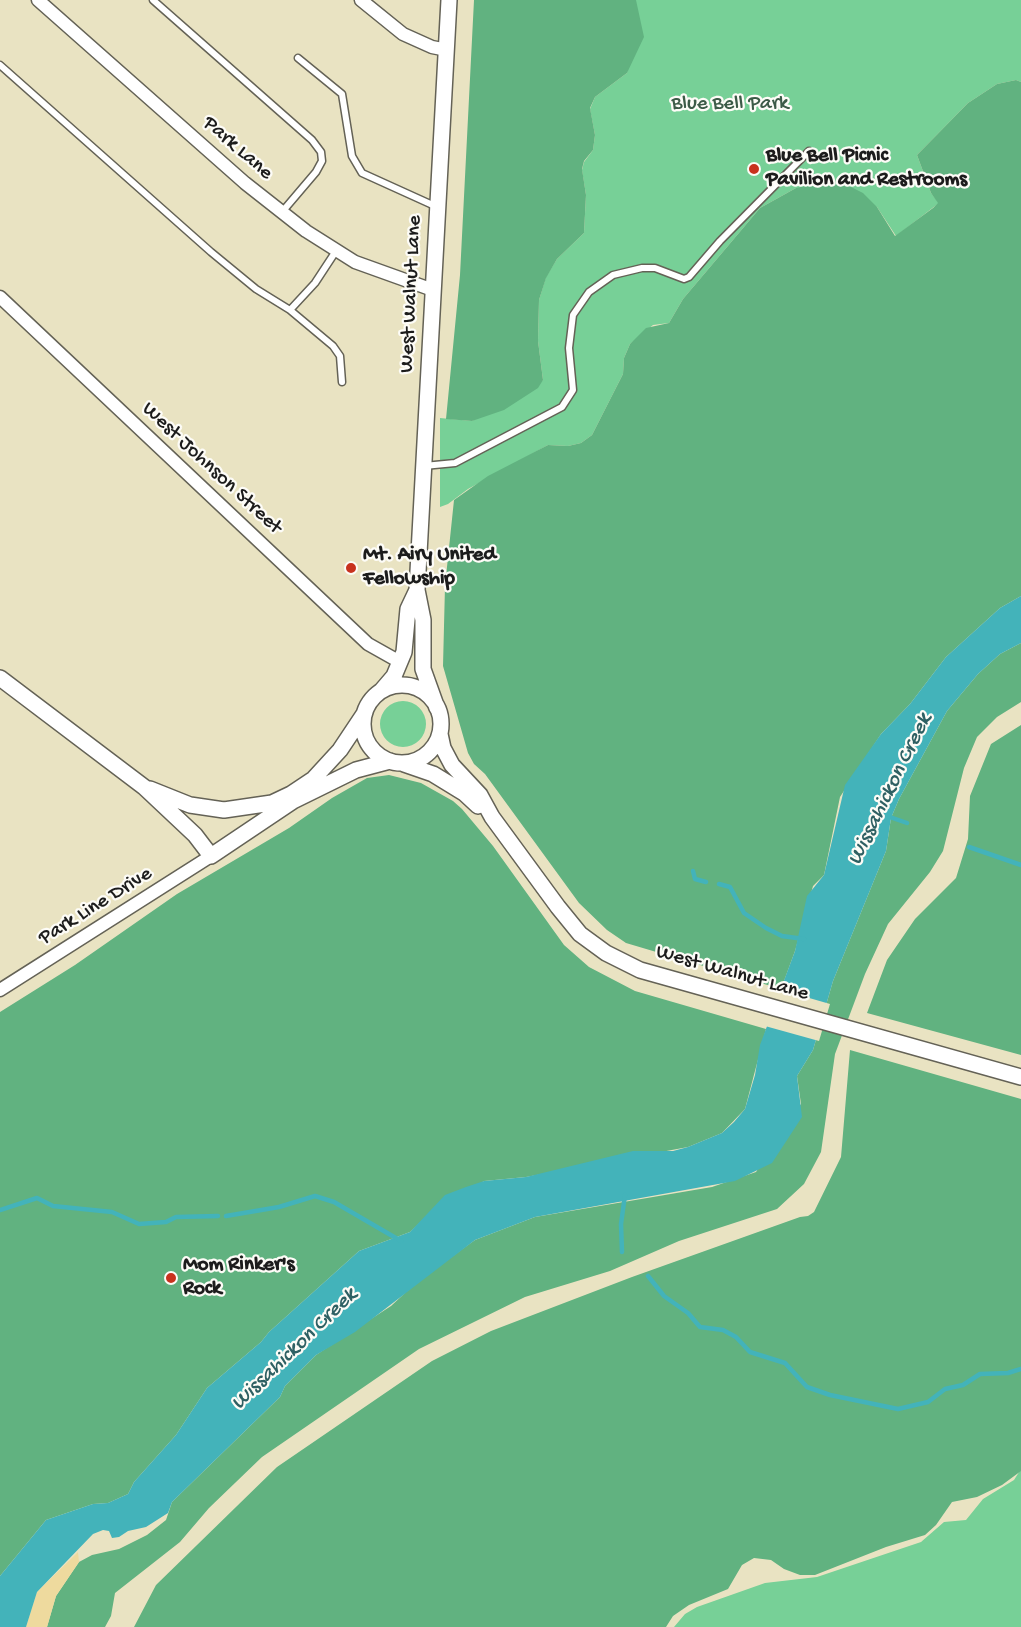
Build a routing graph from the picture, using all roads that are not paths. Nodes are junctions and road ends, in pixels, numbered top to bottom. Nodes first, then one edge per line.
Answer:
1 (39, 0) edge
2 (153, 0) edge
3 (361, 0) edge
4 (449, 0) edge
5 (447, 50) junction
6 (298, 58) dead end
7 (0, 65) edge
8 (809, 150) dead end
9 (438, 208) junction
10 (281, 212) junction
11 (336, 251) junction
12 (433, 290) junction
13 (0, 297) edge
14 (290, 310) junction
15 (342, 382) dead end
16 (424, 466) junction
17 (417, 590) junction
18 (400, 662) junction
19 (0, 678) edge
20 (380, 692) junction
21 (437, 708) junction
22 (365, 712) junction
23 (440, 734) junction
24 (394, 762) junction
25 (312, 780) junction
26 (144, 787) junction
27 (293, 801) junction
28 (492, 817) junction
29 (211, 856) junction
30 (0, 990) edge
31 (1021, 1077) edge

1 - 10 street, Park Lane
2 - 10 lane
3 - 5 street
4 - 5 street, West Walnut Lane
5 - 9 street, West Walnut Lane
6 - 9 lane
7 - 14 lane
8 - 16 lane
9 - 12 street, West Walnut Lane
10 - 11 street, Park Lane
11 - 12 street, Park Lane
11 - 14 lane
12 - 16 street, West Walnut Lane
13 - 18 street, West Johnson Street
14 - 15 lane
16 - 17 street, West Walnut Lane
17 - 18 street, West Walnut Lane
17 - 21 street, West Walnut Lane
18 - 20 street, West Walnut Lane
19 - 26 street
20 - 21 street
20 - 22 street
21 - 23 street
22 - 24 street
22 - 25 street
23 - 24 street
23 - 28 street, West Walnut Lane
24 - 27 street
24 - 28 street, West Walnut Lane
25 - 26 street
25 - 27 street
26 - 29 street
27 - 29 street
28 - 31 street, West Walnut Lane
29 - 30 street, Park Line Drive

